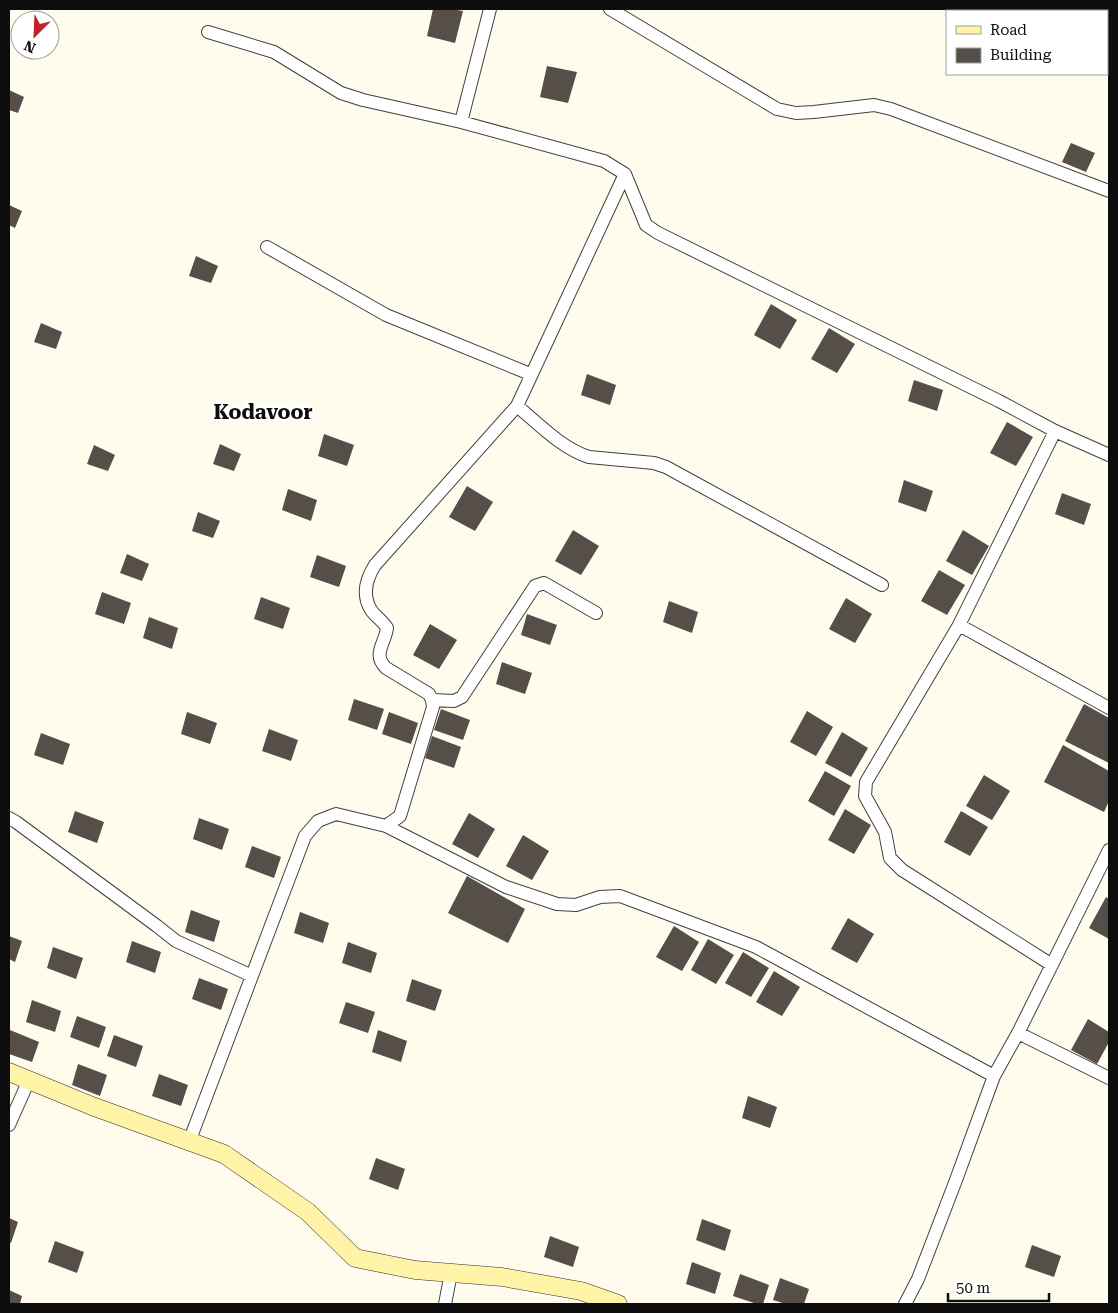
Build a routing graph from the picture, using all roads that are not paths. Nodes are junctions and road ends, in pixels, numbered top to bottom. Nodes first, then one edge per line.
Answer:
1 (490, 9) edge
2 (610, 9) edge
3 (208, 32) dead end
4 (461, 122) junction
5 (624, 174) junction
6 (1109, 191) edge
7 (266, 247) dead end
8 (530, 374) junction
9 (517, 406) junction
10 (1055, 431) junction
11 (1109, 455) edge
12 (882, 585) dead end
13 (596, 613) dead end
14 (959, 625) junction
15 (432, 700) junction
16 (1109, 708) edge
17 (9, 818) edge
18 (386, 826) junction
19 (1109, 850) edge
20 (1052, 965) junction
21 (252, 976) junction
22 (1018, 1033) junction
23 (9, 1072) edge
24 (994, 1076) junction
25 (1109, 1078) edge
26 (29, 1080) junction
27 (9, 1125) edge
28 (189, 1142) junction
29 (451, 1273) junction
30 (445, 1304) edge
31 (618, 1304) edge
32 (905, 1304) edge

1 - 4 street
2 - 6 street
3 - 4 street
4 - 5 street
5 - 8 street
5 - 10 street
7 - 8 street
8 - 9 street
9 - 12 street
9 - 15 street
10 - 11 street
10 - 14 street
13 - 15 street
14 - 16 street
14 - 20 street
15 - 18 street
17 - 21 street
18 - 21 street
18 - 24 street
19 - 20 street
20 - 22 street
21 - 28 street
22 - 24 street
22 - 25 street
23 - 26 street
24 - 32 street
26 - 27 street
26 - 28 street
28 - 29 street
29 - 30 street
29 - 31 street

